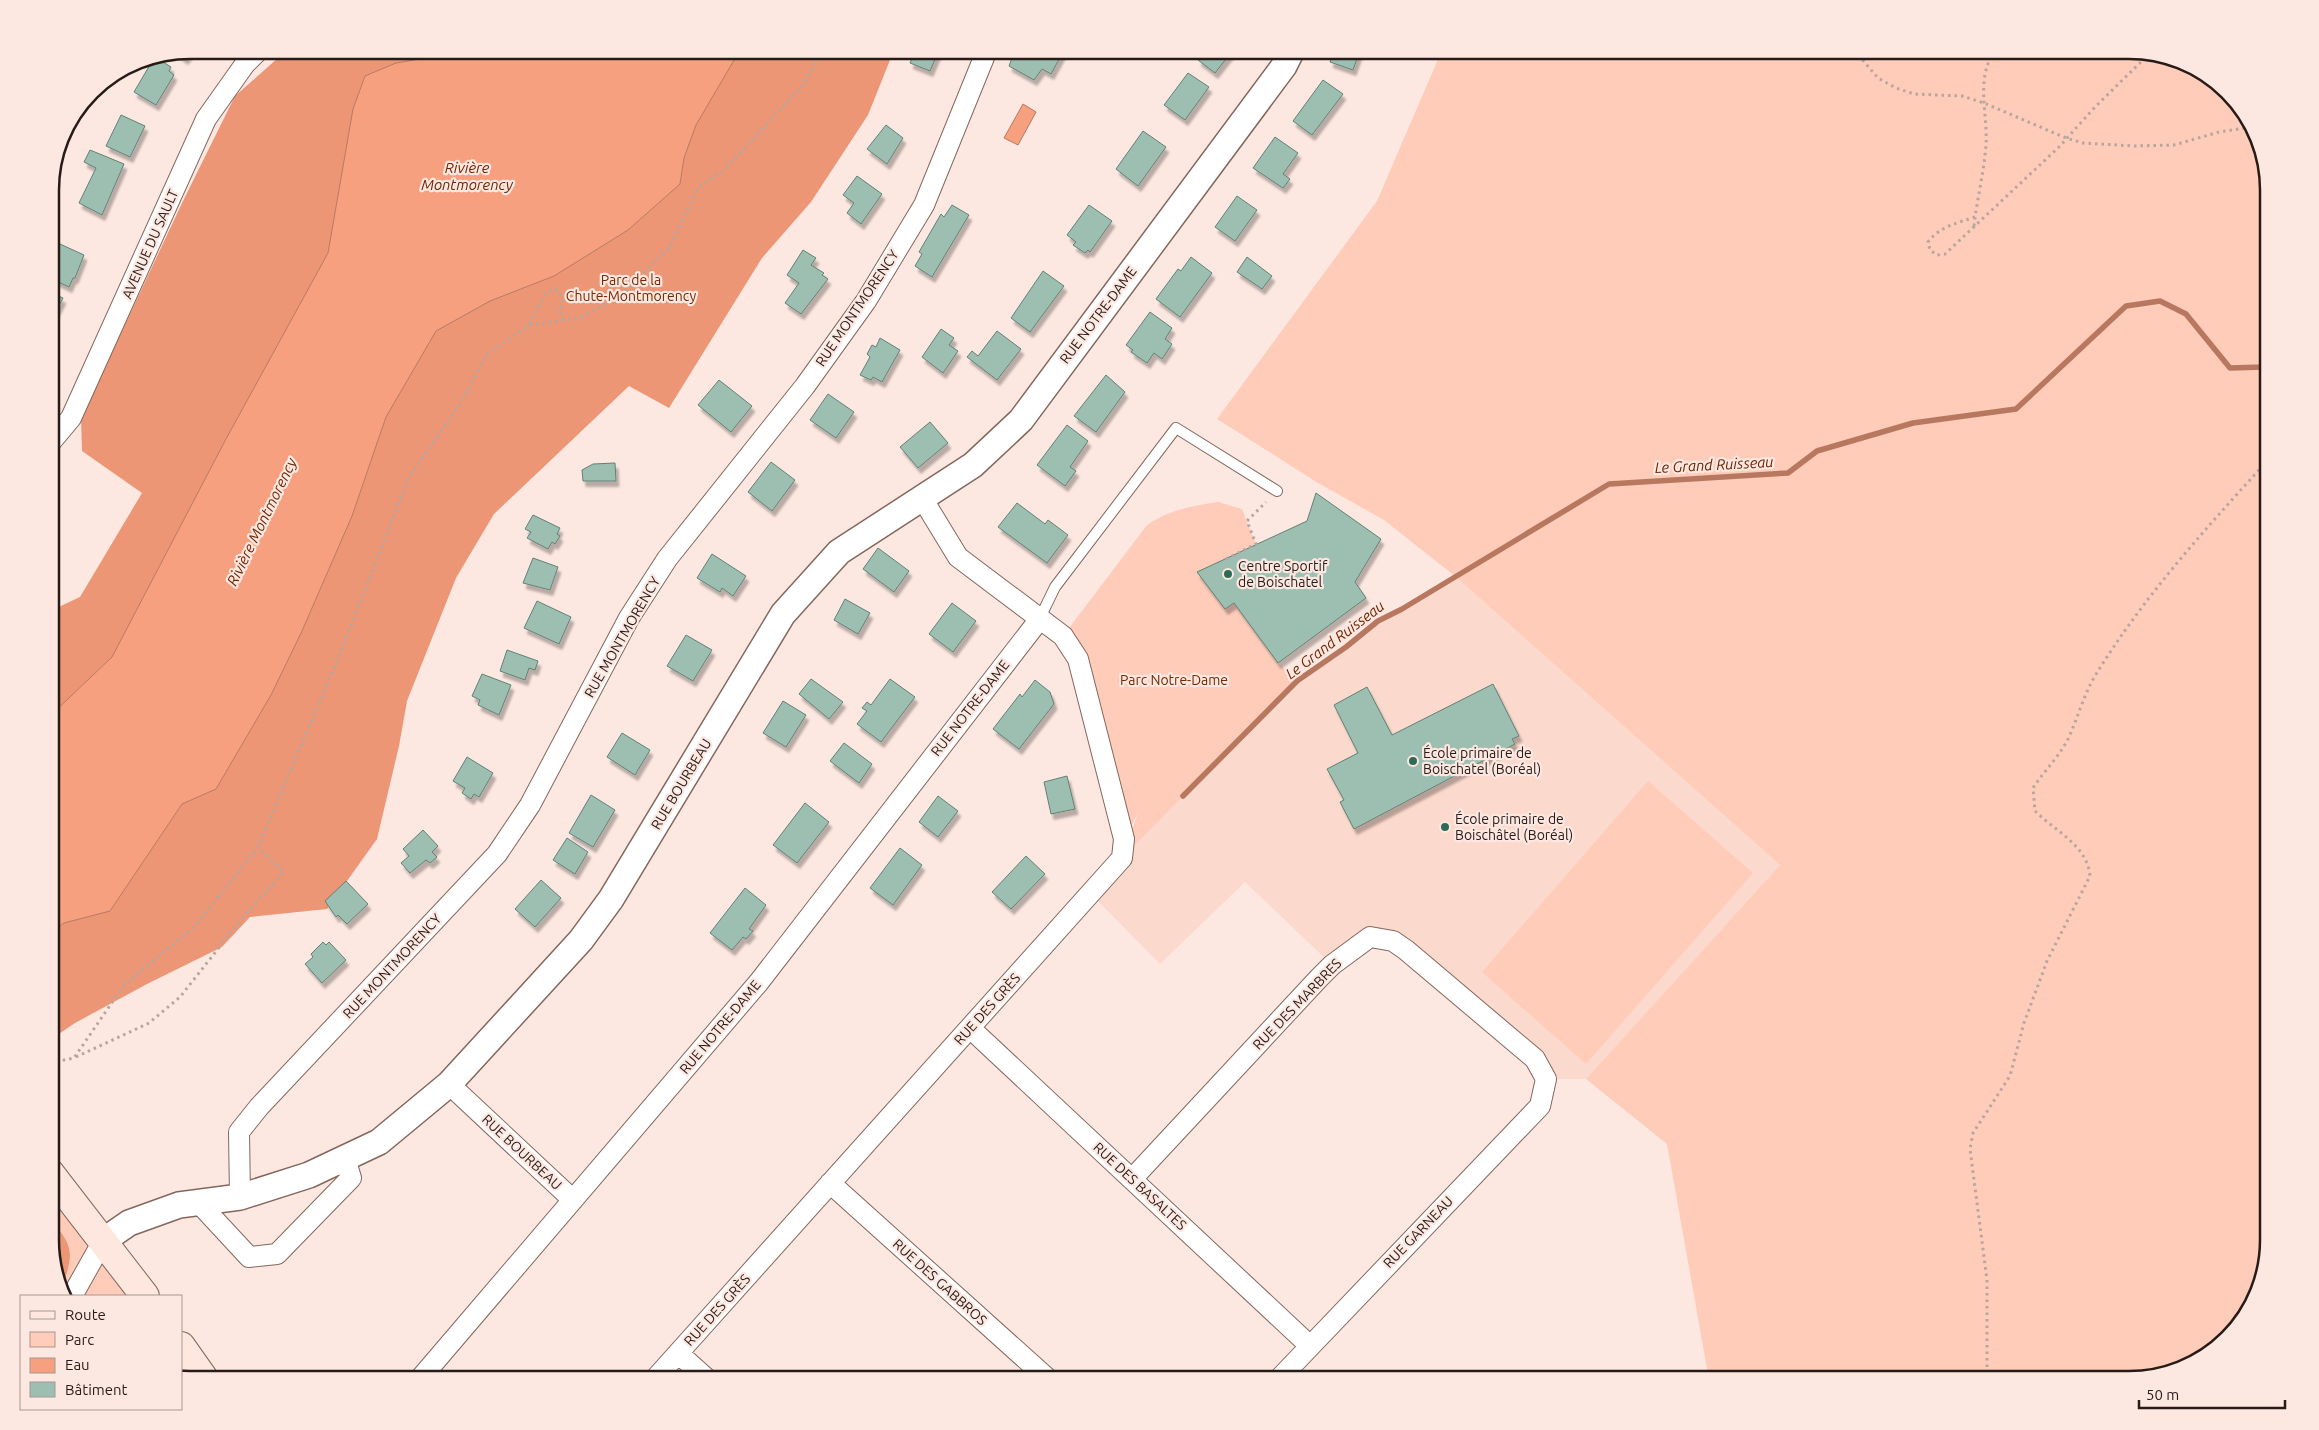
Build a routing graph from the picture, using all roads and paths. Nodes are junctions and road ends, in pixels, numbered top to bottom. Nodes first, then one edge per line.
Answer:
1 (250, 59) edge
2 (818, 59) edge
3 (983, 59) edge
4 (1288, 59) edge
5 (1862, 59) edge
6 (1991, 59) edge
7 (2143, 60) edge
8 (1984, 103) junction
9 (2245, 128) edge
10 (2066, 138) junction
11 (1975, 217) junction
12 (1974, 226) junction
13 (564, 320) junction
14 (529, 325) junction
15 (59, 433) edge
16 (2260, 469) edge
17 (1278, 490) joint
18 (922, 498) junction
19 (1226, 558) dead end
20 (1039, 620) junction
21 (258, 847) junction
22 (970, 1028) junction
23 (74, 1058) junction
24 (59, 1061) edge
25 (1546, 1078) joint
26 (449, 1084) junction
27 (345, 1158) junction
28 (1132, 1180) junction
29 (830, 1183) junction
30 (59, 1185) edge
31 (240, 1197) junction
32 (573, 1200) junction
33 (198, 1202) junction
34 (103, 1241) junction
35 (72, 1295) edge
36 (144, 1295) edge
37 (1309, 1345) junction
38 (182, 1347) edge
39 (678, 1353) junction
40 (199, 1371) edge
41 (427, 1371) edge
42 (662, 1371) edge
43 (698, 1371) edge
44 (1039, 1371) edge
45 (1286, 1371) edge
46 (1987, 1371) edge

1 - 15 street, AVENUE DU SAULT
2 - 13 path
3 - 31 street, RUE MONTMORENCY
4 - 18 street, RUE NOTRE-DAME
5 - 8 path
6 - 8 path
7 - 10 path
8 - 10 path
8 - 11 path
9 - 10 path
10 - 12 path
11 - 12 path
11 - 12 path
13 - 14 path
13 - 14 path
14 - 21 path
16 - 46 path
17 - 19 path
17 - 20 lane
18 - 20 street
18 - 26 street, RUE BOURBEAU
20 - 22 street, RUE DES GRÈS
20 - 32 street, RUE NOTRE-DAME
21 - 23 path
21 - 23 path
22 - 28 street, RUE DES BASALTES
22 - 29 street, RUE DES GRÈS
23 - 24 path
25 - 28 street, RUE DES MARBRES
25 - 37 street, RUE GARNEAU
26 - 27 street, RUE BOURBEAU
26 - 32 street, RUE BOURBEAU
27 - 31 street, RUE BOURBEAU
27 - 33 street
28 - 37 street, RUE DES BASALTES
29 - 39 street, RUE DES GRÈS
29 - 44 street, RUE DES GABBROS
30 - 34 main road
31 - 33 street, RUE BOURBEAU
32 - 41 street, RUE NOTRE-DAME
33 - 34 street, RUE BOURBEAU
34 - 35 street, RUE BOURBEAU
34 - 36 main road
37 - 45 street, RUE GARNEAU
38 - 40 main road
39 - 42 street, RUE DES GRÈS
39 - 43 street, RUE DES GRÈS

